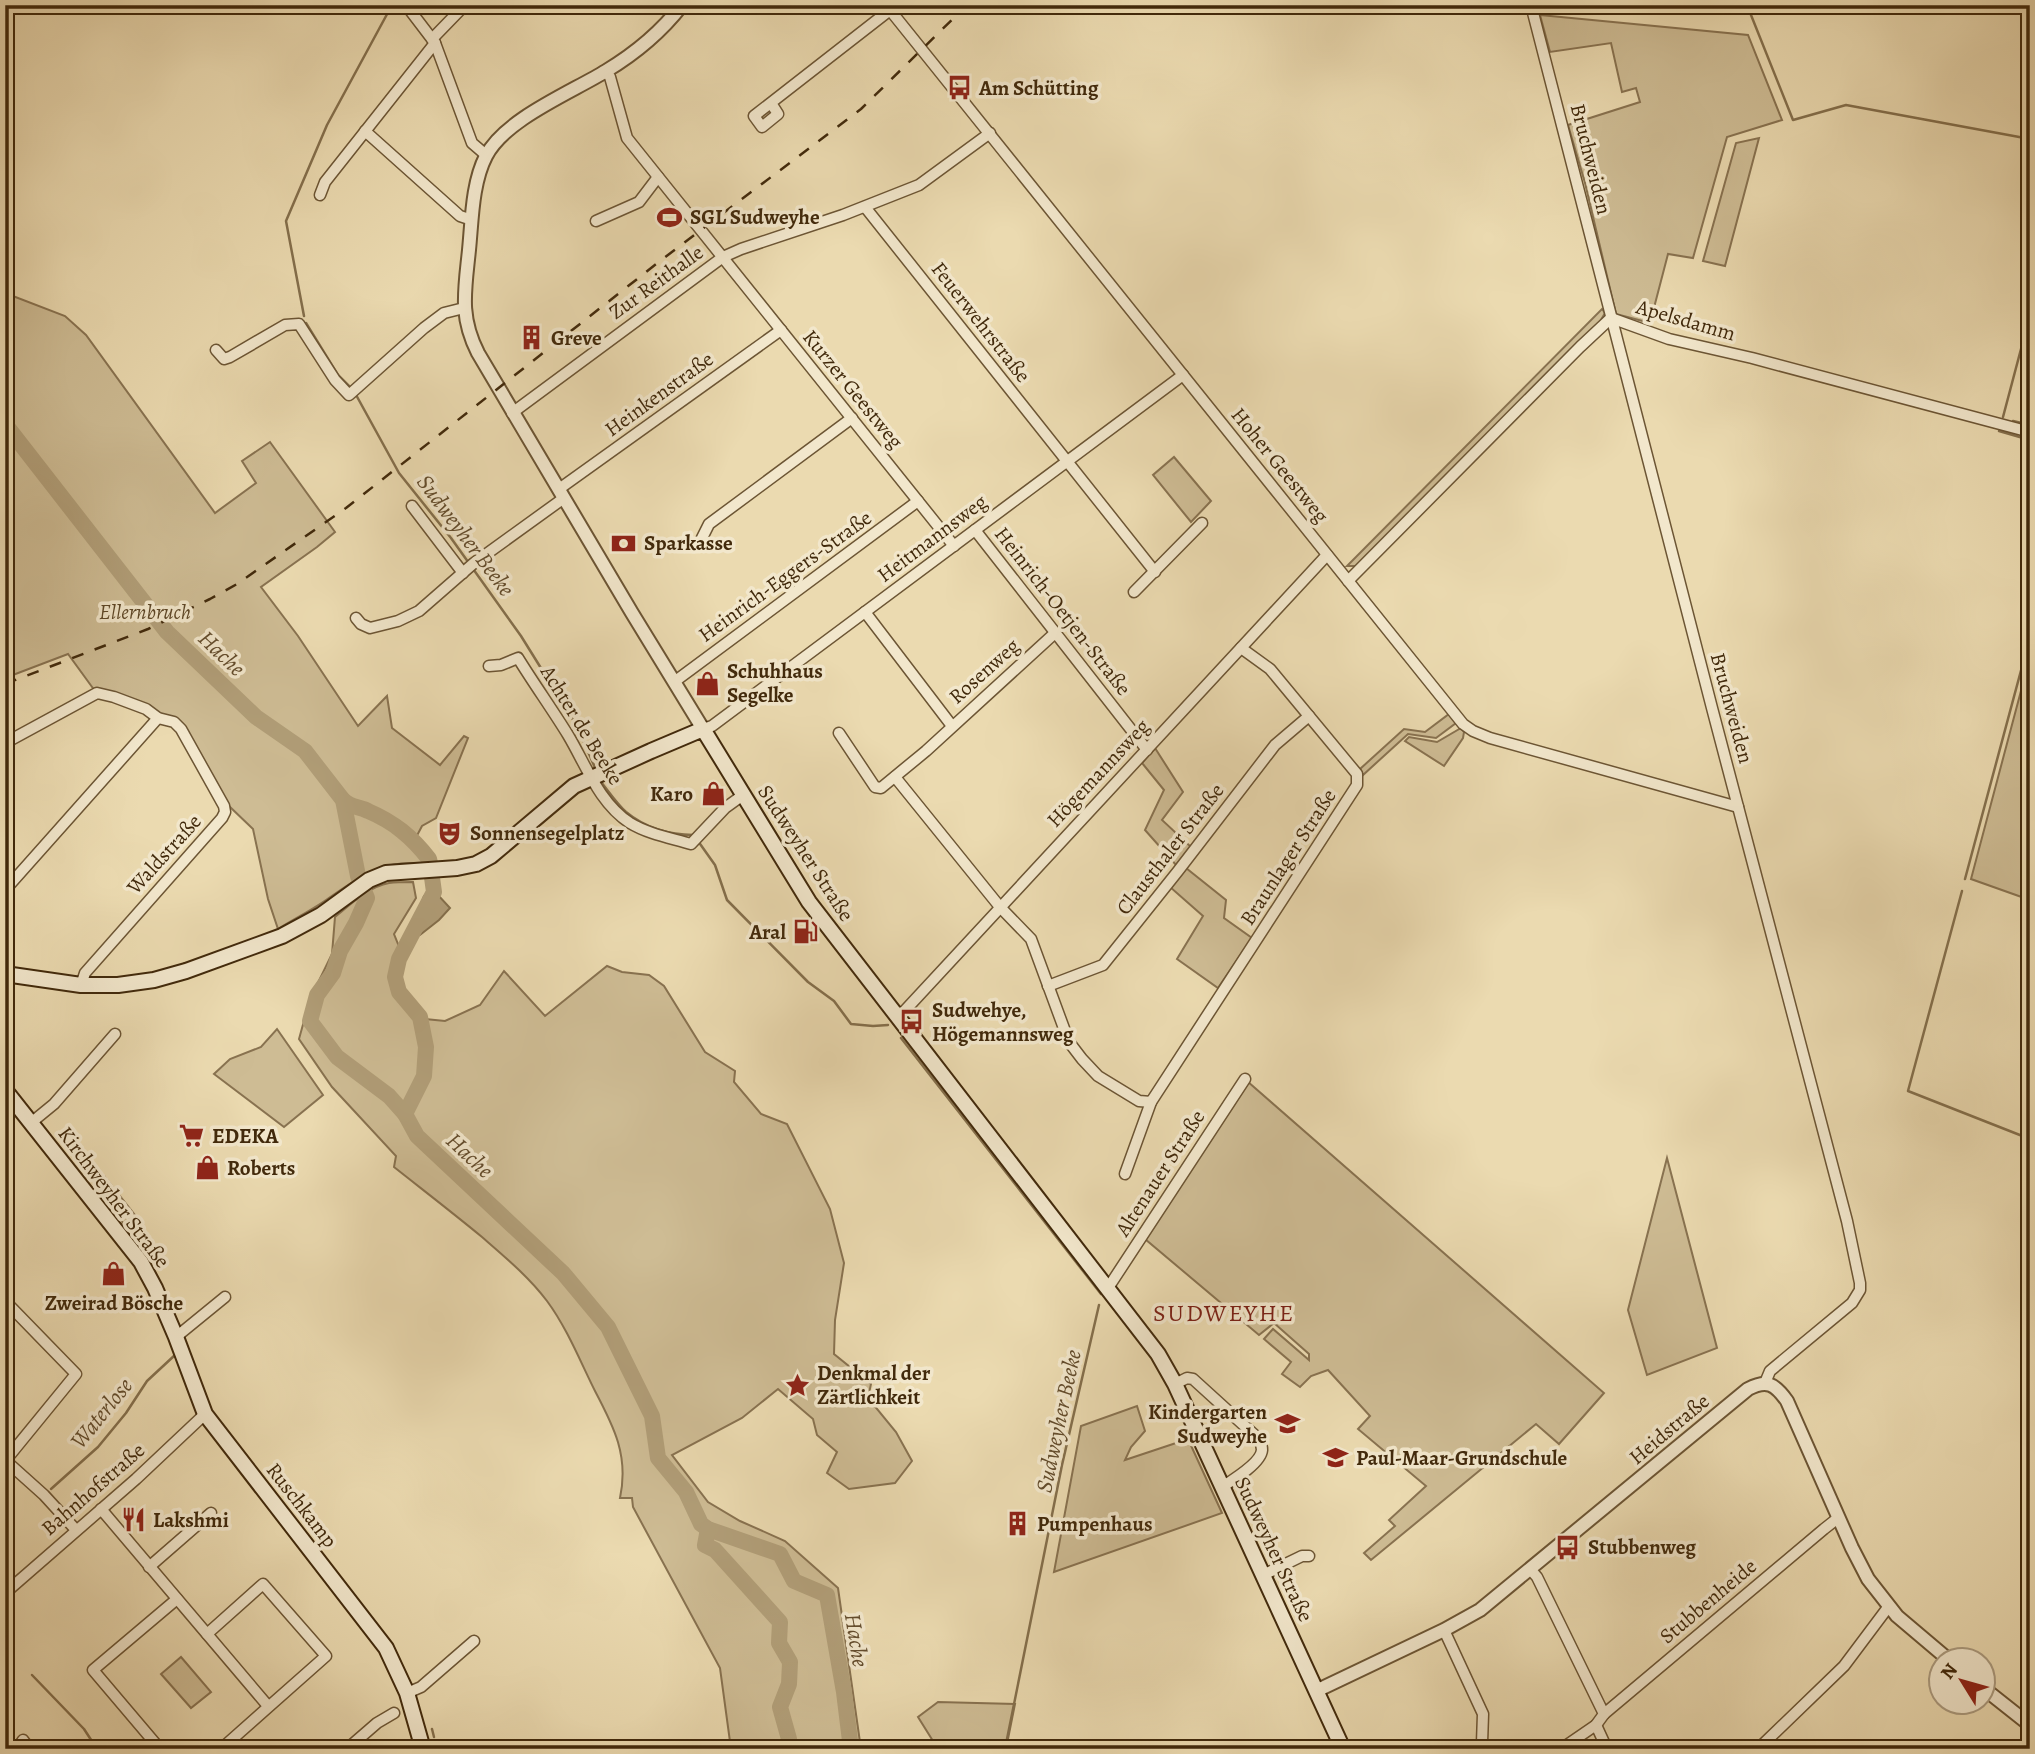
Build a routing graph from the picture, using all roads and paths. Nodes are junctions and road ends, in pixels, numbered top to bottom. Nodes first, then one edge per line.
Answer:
1 (405, 5) edge
2 (682, 5) edge
3 (1531, 5) edge
4 (464, 6) edge
5 (888, 8) edge
6 (434, 41) junction
7 (606, 71) junction
8 (771, 103) dead end
9 (365, 131) junction
10 (990, 133) junction
11 (486, 155) junction
12 (658, 177) junction
13 (320, 195) dead end
14 (865, 207) junction
15 (472, 220) junction
16 (596, 221) dead end
17 (723, 257) junction
18 (464, 309) junction
19 (1612, 318) junction
20 (781, 330) junction
21 (216, 350) dead end
22 (1183, 374) junction
23 (512, 413) junction
24 (852, 418) junction
25 (2030, 432) edge
26 (1067, 462) junction
27 (562, 493) junction
28 (918, 501) junction
29 (412, 506) dead end
30 (1202, 523) dead end
31 (975, 530) junction
32 (699, 544) dead end
33 (954, 545) junction
34 (1327, 555) junction
35 (1155, 572) junction
36 (463, 573) junction
37 (1349, 581) junction
38 (1134, 592) dead end
39 (865, 611) junction
40 (356, 618) dead end
41 (1055, 632) junction
42 (1241, 648) junction
43 (489, 666) dead end
44 (674, 682) junction
45 (1309, 716) junction
46 (158, 718) junction
47 (952, 726) junction
48 (703, 729) junction
49 (839, 733) dead end
50 (5, 743) edge
51 (1147, 750) junction
52 (592, 777) junction
53 (895, 777) junction
54 (743, 795) junction
55 (1738, 807) junction
56 (5, 890) edge
57 (1000, 907) junction
58 (5, 974) edge
59 (81, 985) junction
60 (1048, 986) junction
61 (898, 1018) junction
62 (115, 1034) dead end
63 (1245, 1079) dead end
64 (5, 1090) edge
65 (1150, 1102) junction
66 (32, 1122) junction
67 (1125, 1174) dead end
68 (1108, 1288) junction
69 (225, 1297) dead end
70 (5, 1301) edge
71 (176, 1337) junction
72 (1765, 1383) junction
73 (1175, 1384) junction
74 (205, 1414) junction
75 (5, 1461) edge
76 (1222, 1487) junction
77 (101, 1509) junction
78 (211, 1513) dead end
79 (1838, 1518) junction
80 (76, 1530) junction
81 (1309, 1556) dead end
82 (149, 1567) junction
83 (1530, 1569) junction
84 (1263, 1575) junction
85 (5, 1592) edge
86 (177, 1599) junction
87 (1889, 1606) junction
88 (1444, 1630) junction
89 (207, 1634) junction
90 (474, 1641) dead end
91 (1932, 1646) edge
92 (1316, 1691) junction
93 (407, 1693) junction
94 (1996, 1698) edge
95 (268, 1706) junction
96 (394, 1713) dead end
97 (1604, 1714) junction
98 (1596, 1724) junction
99 (2030, 1725) edge
100 (17, 1749) edge
101 (30, 1749) edge
102 (160, 1749) edge
103 (221, 1749) edge
104 (347, 1749) edge
105 (424, 1749) edge
106 (1343, 1749) edge
107 (1485, 1749) edge
108 (1561, 1749) edge
109 (1607, 1749) edge
110 (1758, 1749) edge

1 - 6 street
2 - 7 street, Sudweyher Straße
3 - 19 street, Bruchweiden
4 - 6 street
5 - 8 street
5 - 10 street, Hoher Geestweg
6 - 9 street
6 - 11 street
7 - 11 street, Sudweyher Straße
7 - 12 street, Kurzer Geestweg
9 - 13 street
9 - 15 street
10 - 14 street, Zur Reithalle
10 - 22 street, Hoher Geestweg
11 - 15 street, Sudweyher Straße
12 - 16 street
12 - 17 street, Kurzer Geestweg
14 - 17 street, Zur Reithalle
14 - 26 street, Feuerwehrstraße
15 - 18 street, Sudweyher Straße
17 - 20 street, Kurzer Geestweg
17 - 23 street, Zur Reithalle
18 - 21 street
18 - 23 street, Sudweyher Straße
19 - 25 street, Apelsdamm
19 - 37 street, Apelsdamm
19 - 55 street, Bruchweiden
20 - 24 street, Kurzer Geestweg
20 - 27 street, Heinkenstraße
22 - 26 street, Heitmannsweg
22 - 34 street, Hoher Geestweg
23 - 27 street, Sudweyher Straße
24 - 28 street, Kurzer Geestweg
24 - 32 street
26 - 31 street, Heitmannsweg
26 - 35 street, Feuerwehrstraße
27 - 36 street, Heinkenstraße
27 - 44 street, Sudweyher Straße
28 - 33 street, Kurzer Geestweg
28 - 44 street, Heinrich-Eggers-Straße
29 - 36 street
30 - 35 street
31 - 33 street, Heitmannsweg
31 - 41 street, Heinrich-Oetjen-Straße
33 - 39 street, Heitmannsweg
34 - 37 street, Hoher Geestweg
34 - 42 street, Högemannsweg
35 - 38 street
36 - 40 street, Heinkenstraße
37 - 55 street, Hoher Geestweg
39 - 47 street, Rosenweg
39 - 48 street, Heitmannsweg
41 - 47 street, Rosenweg
41 - 51 street, Heinrich-Oetjen-Straße
42 - 45 street, Braunlager Straße
42 - 51 street, Högemannsweg
43 - 52 street, Achter de Beeke
44 - 48 street, Sudweyher Straße
45 - 60 street, Clausthaler Straße
45 - 65 street, Braunlager Straße
46 - 50 street, Waldstraße
46 - 56 street
46 - 59 street, Waldstraße
47 - 53 street
48 - 52 main road
48 - 54 main road, Sudweyher Straße
49 - 53 street
51 - 57 street, Högemannsweg
52 - 54 street, Achter de Beeke
52 - 59 main road
53 - 57 street
54 - 61 main road, Sudweyher Straße
55 - 72 street, Bruchweiden
57 - 60 street
57 - 61 street, Högemannsweg
58 - 59 main road
60 - 65 street
61 - 68 main road, Sudweyher Straße
62 - 66 street
63 - 68 street, Altenauer Straße
64 - 66 main road, Kirchweyher Straße
65 - 67 street, Braunlager Straße
66 - 71 main road, Kirchweyher Straße
68 - 73 main road, Sudweyher Straße
69 - 71 street
70 - 75 street
71 - 74 main road, Ruschkamp
72 - 79 street
72 - 83 street, Heidstraße
73 - 76 main road, Sudweyher Straße
73 - 76 street
74 - 77 street, Bahnhofstraße
74 - 93 main road, Ruschkamp
75 - 80 street
76 - 84 main road, Sudweyher Straße
77 - 80 street, Bahnhofstraße
77 - 82 street
78 - 82 street
79 - 87 street
79 - 97 street, Stubbenheide
80 - 85 street, Bahnhofstraße
81 - 84 street
82 - 86 street
83 - 88 street, Heidstraße
83 - 97 street
84 - 92 main road, Sudweyher Straße
86 - 89 street
86 - 102 street
87 - 91 street
87 - 110 street
88 - 92 street, Heidstraße
88 - 107 street
89 - 95 street
89 - 95 street
90 - 93 street
92 - 106 main road, Sudweyher Straße
93 - 105 main road, Ruschkamp
94 - 99 street
95 - 103 street
96 - 104 street
97 - 98 street
98 - 108 street
98 - 109 street
100 - 101 street

